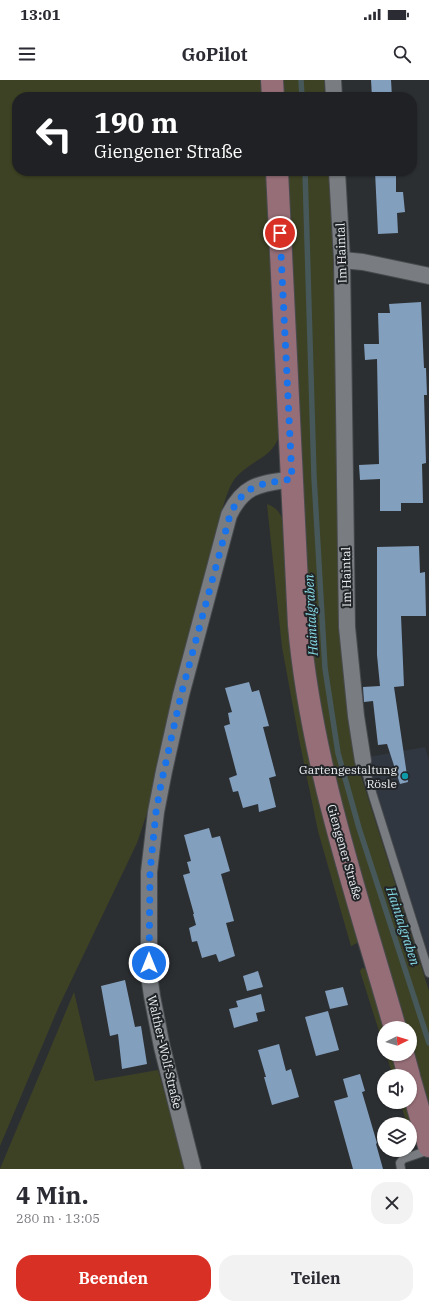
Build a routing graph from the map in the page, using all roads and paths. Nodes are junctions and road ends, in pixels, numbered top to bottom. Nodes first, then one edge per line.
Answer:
1 (272, 80) edge
2 (333, 80) edge
3 (273, 92) edge
4 (334, 92) edge
5 (276, 176) edge
6 (337, 176) edge
7 (342, 260) junction
8 (429, 276) edge
9 (292, 479) junction
10 (363, 761) joint
11 (429, 973) edge
12 (393, 1021) edge
13 (417, 1104) edge
14 (429, 1146) edge
15 (429, 1150) edge
16 (193, 1169) edge
17 (401, 1169) edge

1 - 3 main road
2 - 4 street
5 - 9 main road, Giengener Straße
6 - 7 street, Im Haintal
7 - 8 street
7 - 10 street, Im Haintal
9 - 12 main road, Giengener Straße
9 - 16 street, Walther-Wolf-Straße
10 - 11 lane, Im Haintal
13 - 14 main road
15 - 17 lane

